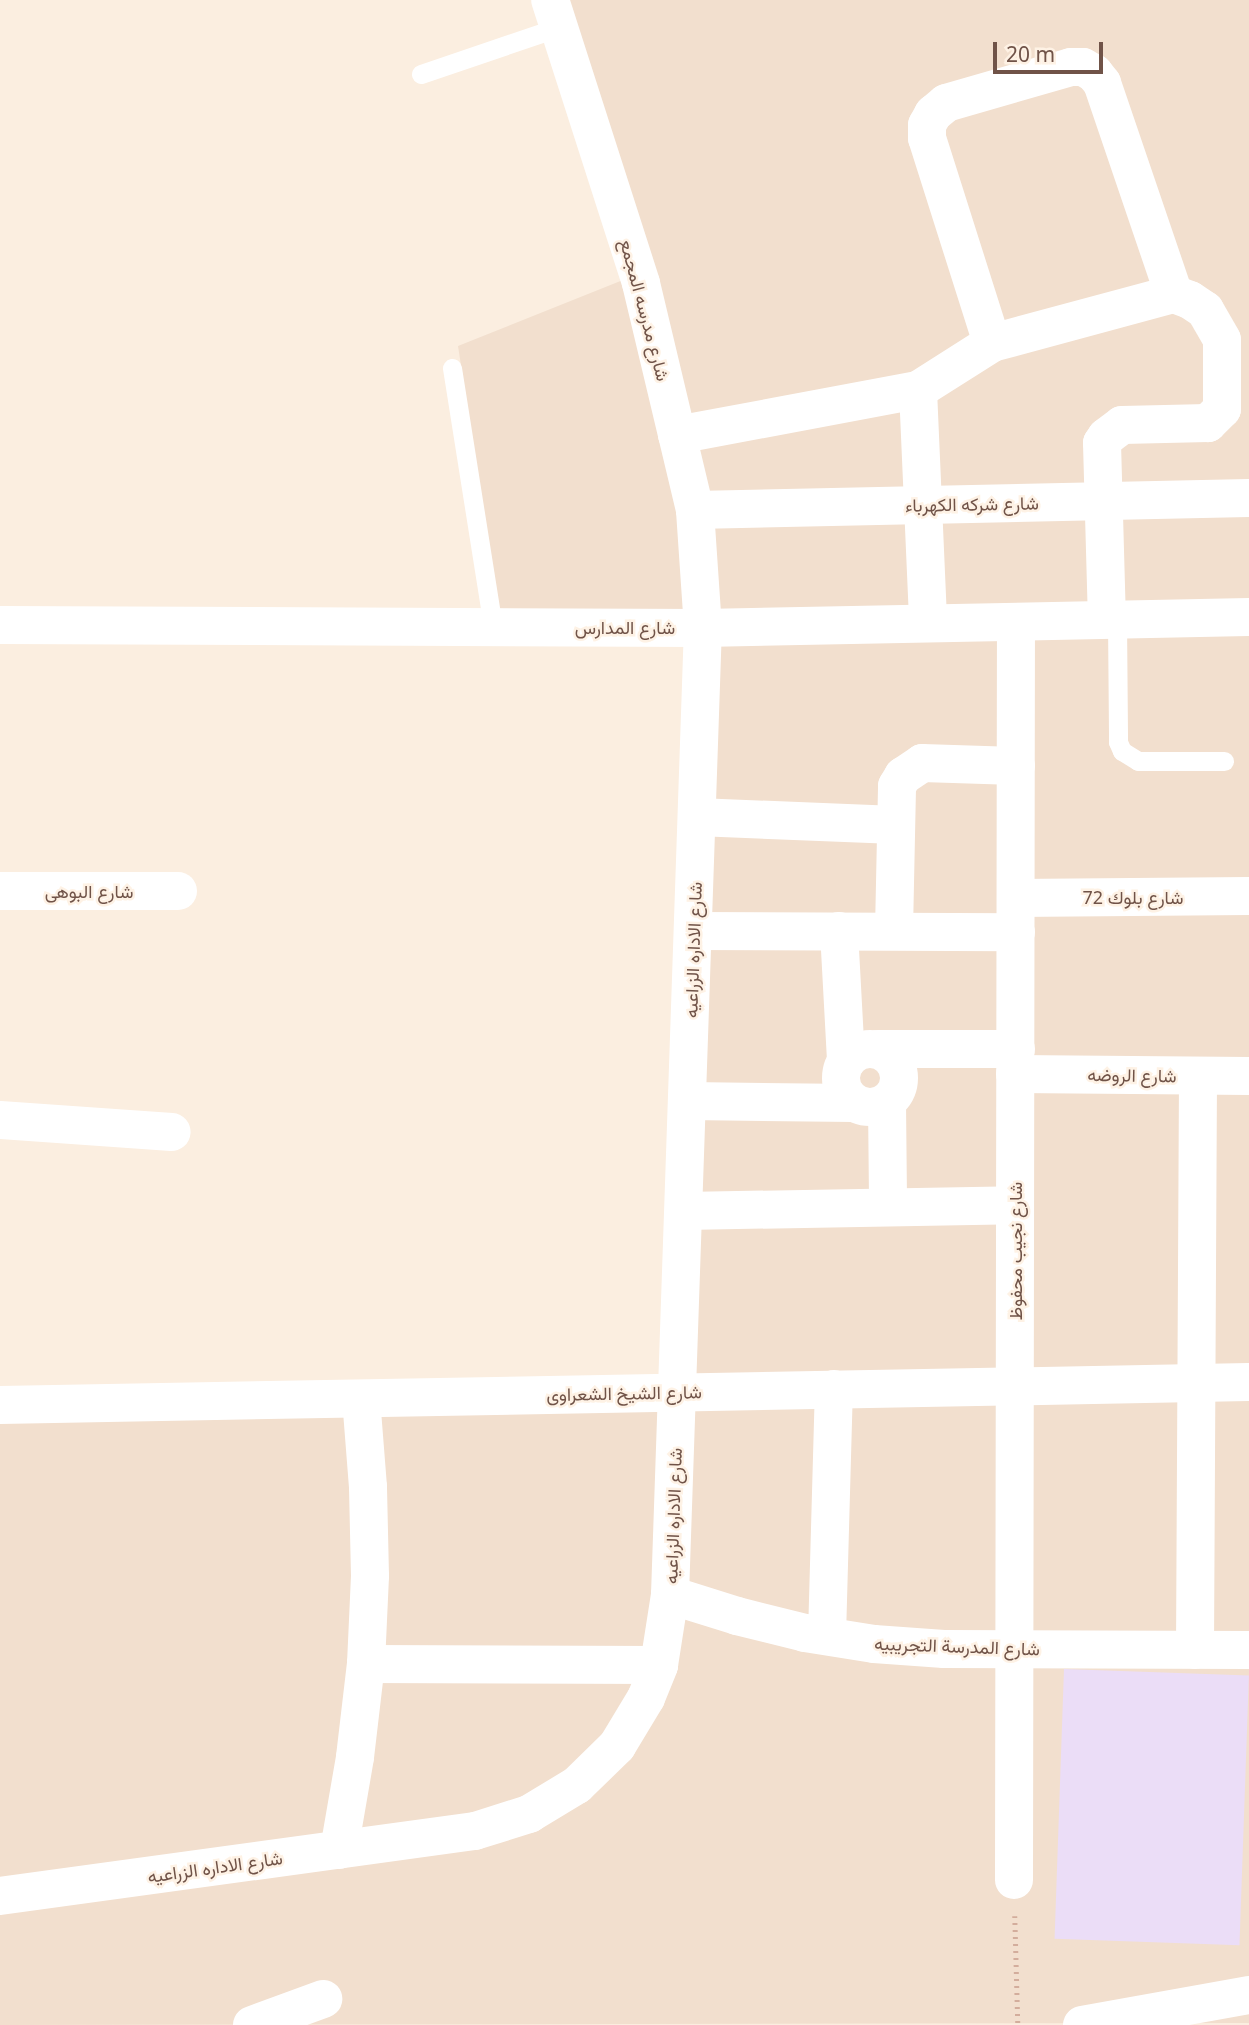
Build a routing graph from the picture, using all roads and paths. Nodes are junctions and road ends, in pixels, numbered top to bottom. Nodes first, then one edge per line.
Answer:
1 (555, 14) edge
2 (421, 75) dead end
3 (1174, 294) junction
4 (992, 342) junction
5 (452, 368) dead end
6 (918, 390) junction
7 (677, 435) junction
8 (1249, 498) edge
9 (1104, 501) junction
10 (923, 505) junction
11 (695, 510) junction
12 (1249, 617) edge
13 (1112, 620) junction
14 (1016, 622) junction
15 (928, 623) junction
16 (0, 625) edge
17 (493, 627) junction
18 (703, 628) junction
19 (1224, 761) dead end
20 (1016, 766) junction
21 (697, 817) junction
22 (896, 825) junction
23 (0, 891) edge
24 (178, 891) dead end
25 (1249, 896) edge
26 (1016, 915) junction
27 (693, 931) junction
28 (839, 931) junction
29 (894, 931) junction
30 (862, 1056) junction
31 (1016, 1061) junction
32 (1198, 1076) junction
33 (1249, 1076) edge
34 (688, 1101) junction
35 (870, 1103) junction
36 (0, 1120) edge
37 (172, 1132) dead end
38 (1015, 1205) junction
39 (888, 1207) junction
40 (684, 1211) junction
41 (1197, 1382) junction
42 (1249, 1382) edge
43 (1015, 1386) junction
44 (834, 1389) junction
45 (677, 1392) junction
46 (361, 1399) junction
47 (0, 1405) edge
48 (670, 1595) junction
49 (827, 1636) junction
50 (1015, 1649) junction
51 (1195, 1650) junction
52 (1249, 1650) edge
53 (366, 1664) junction
54 (659, 1665) junction
55 (339, 1850) junction
56 (1014, 1880) joint
57 (0, 1896) edge
58 (1249, 1996) edge
59 (323, 1999) dead end
60 (252, 2025) edge
61 (1018, 2025) edge
62 (1082, 2025) edge

1 - 2 lane
1 - 7 street, شارع مدرسه المجمع
3 - 4 street
3 - 4 street
3 - 9 street
4 - 6 street
5 - 17 lane
6 - 7 street
6 - 10 street
7 - 11 street, شارع مدرسه المجمع
8 - 9 street, شارع شركه الكهرباء
9 - 10 street, شارع شركه الكهرباء
9 - 13 street
10 - 11 street, شارع شركه الكهرباء
10 - 15 street
11 - 18 street, شارع مدرسه المجمع
12 - 13 street, شارع المدارس
13 - 14 street, شارع المدارس
13 - 19 lane
14 - 15 street, شارع المدارس
14 - 20 street, شارع نجيب محفوظ
15 - 18 street, شارع المدارس
16 - 17 street, شارع المدارس
17 - 18 street, شارع المدارس
18 - 21 street, شارع الاداره الزراعيه
20 - 22 street
20 - 26 street, شارع نجيب محفوظ
21 - 22 street
21 - 27 street, شارع الاداره الزراعيه
22 - 29 street
23 - 24 street, شارع البوهى
25 - 26 street, شارع بلوك 72
26 - 29 street, شارع بلوك 72
26 - 31 street, شارع نجيب محفوظ
27 - 28 street, شارع بلوك 72
27 - 34 street, شارع الاداره الزراعيه
28 - 29 street, شارع بلوك 72
28 - 30 street
30 - 31 street, شارع الروضه
30 - 35 street
30 - 35 street
31 - 32 street, شارع الروضه
31 - 38 street, شارع نجيب محفوظ
32 - 33 street, شارع الروضه
32 - 41 street
34 - 35 street
34 - 40 street, شارع الاداره الزراعيه
35 - 39 street
36 - 37 street
38 - 39 street
38 - 43 street, شارع نجيب محفوظ
39 - 40 street
40 - 45 street, شارع الاداره الزراعيه
41 - 42 street, شارع الشيخ الشعراوى
41 - 43 street, شارع الشيخ الشعراوى
41 - 51 street
43 - 44 street, شارع الشيخ الشعراوى
43 - 50 street, شارع نجيب محفوظ
44 - 45 street, شارع الشيخ الشعراوى
44 - 49 street
45 - 46 street, شارع الشيخ الشعراوى
45 - 48 street, شارع الاداره الزراعيه
46 - 47 street, شارع الشيخ الشعراوى
46 - 53 street
48 - 49 street, شارع المدرسة التجريبيه
48 - 54 street, شارع الاداره الزراعيه
49 - 50 street, شارع المدرسة التجريبيه
50 - 51 street, شارع المدرسة التجريبيه
50 - 56 street, شارع نجيب محفوظ
51 - 52 street, شارع المدرسة التجريبيه
53 - 54 street
53 - 55 street
54 - 55 street, شارع الاداره الزراعيه
55 - 57 street, شارع الاداره الزراعيه
56 - 61 path
58 - 62 street
59 - 60 street

